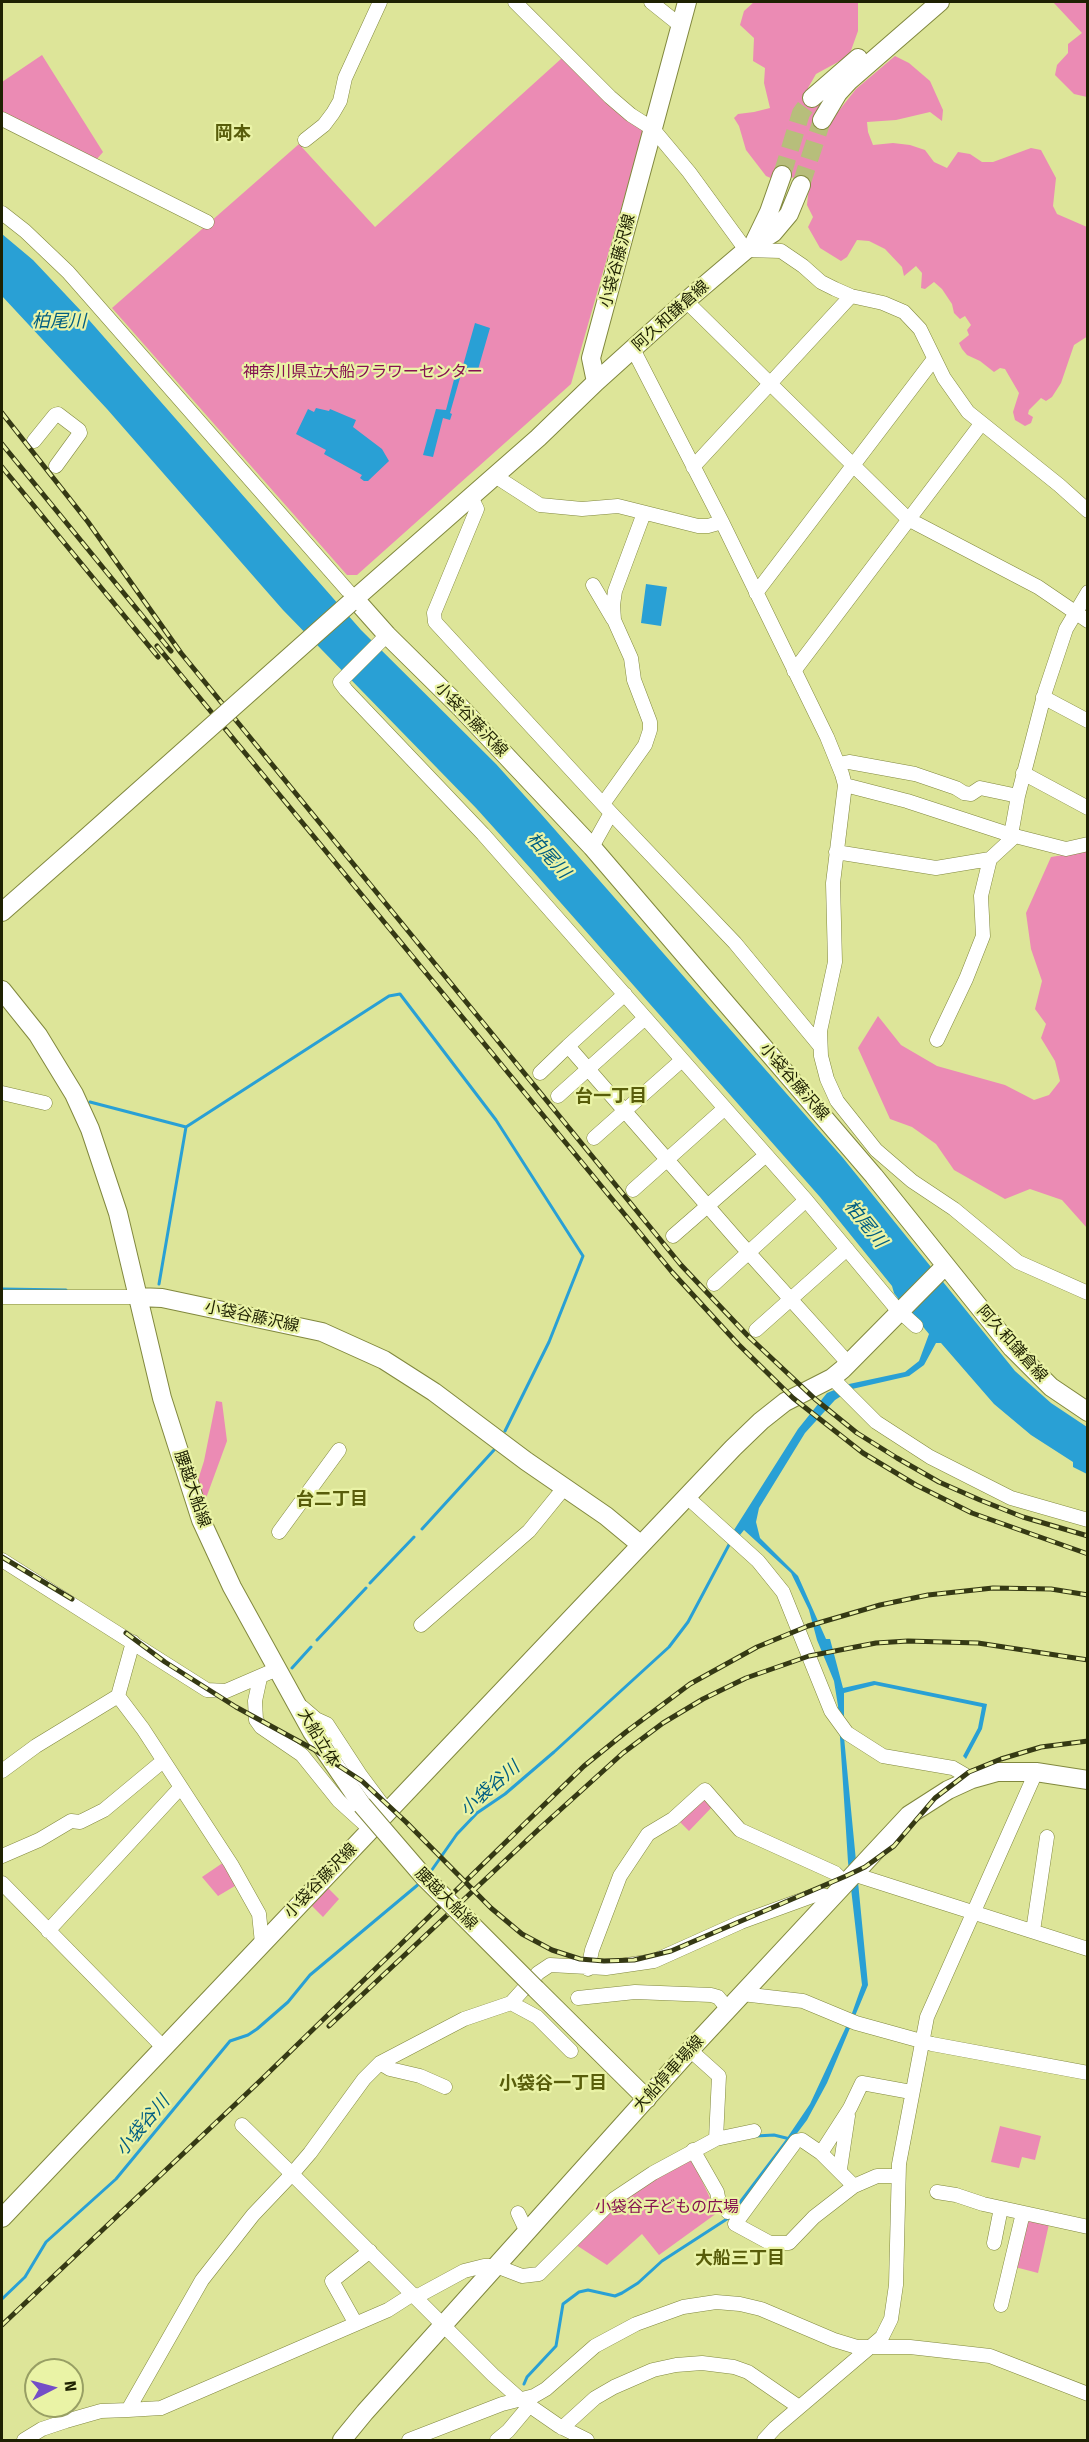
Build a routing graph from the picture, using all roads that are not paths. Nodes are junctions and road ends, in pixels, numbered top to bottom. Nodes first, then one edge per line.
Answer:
1 (380, 2) edge
2 (515, 2) edge
3 (651, 2) edge
4 (687, 2) edge
5 (940, 2) edge
6 (681, 26) junction
7 (909, 27) junction
8 (812, 98) tunnel mouth
9 (2, 119) edge
10 (822, 120) tunnel mouth
11 (653, 129) junction
12 (305, 140) dead end
13 (782, 175) tunnel mouth
14 (801, 185) tunnel mouth
15 (2, 213) edge
16 (207, 222) dead end
17 (749, 247) junction
18 (851, 296) junction
19 (686, 301) junction
20 (633, 349) junction
21 (934, 359) junction
22 (596, 382) junction
23 (770, 382) junction
24 (981, 424) junction
25 (34, 441) dead end
26 (854, 465) junction
27 (56, 466) dead end
28 (693, 467) junction
29 (495, 476) junction
30 (471, 497) junction
31 (1088, 511) edge
32 (644, 513) junction
33 (908, 519) junction
34 (722, 522) junction
35 (618, 584) junction
36 (1088, 592) edge
37 (756, 593) junction
38 (353, 601) junction
39 (1075, 615) junction
40 (614, 620) junction
41 (1088, 621) edge
42 (385, 637) junction
43 (794, 671) junction
44 (1043, 697) junction
45 (1088, 721) edge
46 (839, 764) junction
47 (1023, 773) junction
48 (845, 785) junction
49 (1017, 796) junction
50 (607, 808) junction
51 (1088, 808) edge
52 (1013, 836) junction
53 (1088, 844) edge
54 (592, 847) junction
55 (836, 852) junction
56 (990, 859) junction
57 (2, 912) edge
58 (2, 990) edge
59 (625, 994) junction
60 (645, 1018) junction
61 (937, 1040) dead end
62 (568, 1046) junction
63 (820, 1046) junction
64 (682, 1060) junction
65 (588, 1068) junction
66 (540, 1073) dead end
67 (2, 1093) edge
68 (558, 1096) dead end
69 (45, 1103) dead end
70 (725, 1108) junction
71 (626, 1112) junction
72 (594, 1138) dead end
73 (766, 1155) junction
74 (669, 1160) junction
75 (887, 1161) junction
76 (874, 1176) junction
77 (633, 1190) dead end
78 (806, 1200) junction
79 (708, 1205) junction
80 (673, 1236) dead end
81 (847, 1249) junction
82 (749, 1252) junction
83 (945, 1266) junction
84 (714, 1284) dead end
85 (1088, 1293) edge
86 (2, 1297) edge
87 (138, 1297) junction
88 (790, 1299) junction
89 (900, 1311) junction
90 (916, 1326) dead end
91 (756, 1330) dead end
92 (849, 1364) junction
93 (840, 1386) junction
94 (1088, 1412) edge
95 (339, 1450) dead end
96 (564, 1488) junction
97 (687, 1497) junction
98 (1088, 1520) edge
99 (279, 1532) dead end
100 (641, 1545) junction
101 (2, 1560) edge
102 (421, 1625) dead end
103 (133, 1642) junction
104 (277, 1669) junction
105 (260, 1678) junction
106 (118, 1695) junction
107 (294, 1699) junction
108 (163, 1761) junction
109 (2, 1771) edge
110 (1036, 1772) junction
111 (972, 1779) junction
112 (1088, 1780) edge
113 (180, 1788) junction
114 (362, 1804) joint
115 (387, 1811) junction
116 (370, 1830) junction
117 (1047, 1837) dead end
118 (2, 1856) edge
119 (853, 1876) junction
120 (2, 1884) edge
121 (832, 1898) junction
122 (973, 1912) junction
123 (48, 1931) junction
124 (1033, 1931) junction
125 (1088, 1934) edge
126 (262, 1943) junction
127 (1086, 1949) edge
128 (588, 1968) junction
129 (742, 1994) junction
130 (578, 1998) dead end
131 (511, 2003) junction
132 (728, 2009) junction
133 (921, 2041) junction
134 (163, 2047) junction
135 (690, 2050) junction
136 (571, 2051) dead end
137 (380, 2063) junction
138 (1088, 2073) edge
139 (445, 2087) dead end
140 (911, 2092) junction
141 (646, 2099) junction
142 (850, 2108) junction
143 (242, 2125) dead end
144 (754, 2131) dead end
145 (716, 2139) junction
146 (693, 2150) junction
147 (821, 2153) junction
148 (840, 2169) junction
149 (292, 2174) junction
150 (898, 2176) junction
151 (854, 2186) junction
152 (937, 2192) dead end
153 (1001, 2208) junction
154 (518, 2212) dead end
155 (728, 2212) dead end
156 (1023, 2213) junction
157 (2, 2218) edge
158 (1088, 2227) edge
159 (527, 2232) junction
160 (994, 2243) dead end
161 (370, 2251) junction
162 (496, 2266) junction
163 (415, 2296) junction
164 (1001, 2306) dead end
165 (356, 2324) junction
166 (443, 2326) junction
167 (871, 2347) junction
168 (1088, 2394) edge
169 (525, 2402) junction
170 (800, 2407) junction
171 (129, 2409) junction
172 (562, 2428) junction
173 (24, 2440) edge
174 (342, 2440) edge
175 (409, 2440) edge
176 (497, 2440) edge
177 (587, 2440) edge
178 (764, 2440) edge

1 - 12 street
2 - 11 street
3 - 6 street
4 - 6 main road, 小袋谷藤沢線
5 - 7 main road
6 - 11 main road, 小袋谷藤沢線
7 - 8 main road
7 - 10 main road
9 - 16 street
11 - 17 street
11 - 22 main road, 小袋谷藤沢線
13 - 17 main road, 阿久和鎌倉線
14 - 17 main road, 阿久和鎌倉線
15 - 38 street
17 - 18 street
17 - 19 main road, 阿久和鎌倉線
18 - 21 street
18 - 23 street
19 - 20 main road, 阿久和鎌倉線
19 - 23 street
20 - 22 main road, 阿久和鎌倉線
20 - 28 street
21 - 24 street
21 - 26 street
22 - 29 main road
23 - 26 street
23 - 28 street
24 - 31 street
24 - 33 street
25 - 27 street
26 - 33 street
26 - 37 street
28 - 34 street
29 - 30 main road
29 - 32 street
30 - 38 main road
30 - 50 street
32 - 34 street
32 - 35 street
33 - 39 street
33 - 43 street
34 - 37 street
35 - 40 street
35 - 40 street
36 - 39 street
37 - 43 street
38 - 42 main road, 小袋谷藤沢線
38 - 57 main road, bridge
39 - 41 street
39 - 44 street
40 - 50 street
42 - 54 main road, 小袋谷藤沢線
42 - 59 street
43 - 46 street
44 - 45 street
44 - 47 street
46 - 48 street
46 - 49 street
47 - 49 street
47 - 51 street
48 - 52 street
48 - 55 street
49 - 52 street
50 - 54 street
50 - 63 street
52 - 53 street
52 - 56 street
54 - 76 main road, 小袋谷藤沢線
55 - 56 street
55 - 63 street
56 - 61 street
58 - 87 main road
59 - 60 street
59 - 62 street
60 - 64 street
60 - 65 street
62 - 65 street
62 - 66 street
63 - 75 street
64 - 70 street
64 - 71 street
65 - 68 street
65 - 71 street
67 - 69 street
70 - 73 street
70 - 74 street
71 - 72 street
71 - 74 street
73 - 78 street
73 - 79 street
74 - 77 street
74 - 79 street
75 - 76 street
75 - 85 street
76 - 83 main road, 小袋谷藤沢線
78 - 81 street
78 - 82 street
79 - 80 street
79 - 82 street
81 - 88 street
81 - 89 street
82 - 84 street
82 - 88 street
83 - 89 main road, 小袋谷藤沢線
83 - 94 main road, 阿久和鎌倉線
86 - 87 street
87 - 96 main road, 小袋谷藤沢線
87 - 104 main road, 腰越大船線
88 - 91 street
88 - 92 street
89 - 90 street
89 - 92 main road, 小袋谷藤沢線
92 - 93 main road, 小袋谷藤沢線
93 - 97 main road, 小袋谷藤沢線
93 - 98 street
95 - 99 street
96 - 100 main road, 小袋谷藤沢線
96 - 102 street
97 - 100 main road, 小袋谷藤沢線
97 - 111 street
100 - 115 main road, 小袋谷藤沢線
101 - 103 street
103 - 105 street
103 - 106 street
104 - 105 street
104 - 107 main road, 大船立体
105 - 116 street
106 - 108 street
106 - 109 street
107 - 114 main road, 大船立体
107 - 115 street
108 - 113 street
108 - 118 street
110 - 111 main road, 大船停車場線
110 - 112 main road, 大船停車場線
110 - 122 street
111 - 119 main road, 大船停車場線
113 - 123 street
113 - 126 street
114 - 141 main road, 腰越大船線, bridge
115 - 116 main road, 小袋谷藤沢線
116 - 126 main road, 小袋谷藤沢線
117 - 124 street
119 - 121 main road, 大船停車場線
119 - 122 street
119 - 128 street
120 - 123 street
121 - 128 street
121 - 129 main road, 大船停車場線
122 - 124 street
122 - 133 street
123 - 134 street
124 - 127 street
125 - 127 street
126 - 134 main road, 小袋谷藤沢線
128 - 131 street
129 - 132 main road, 大船停車場線
129 - 133 street
130 - 132 street
131 - 136 street
131 - 137 street
132 - 135 main road, 大船停車場線
133 - 138 street
133 - 140 street
134 - 157 main road, 小袋谷藤沢線
135 - 141 main road, 大船停車場線
135 - 145 street
137 - 139 street
137 - 149 street
140 - 142 street
140 - 150 street
141 - 159 main road, 大船停車場線
142 - 147 street
142 - 148 street
143 - 149 street
144 - 145 street
145 - 146 street
146 - 155 street
146 - 162 street
147 - 148 street
147 - 151 street
148 - 151 street
149 - 161 street
149 - 171 street
150 - 151 street
150 - 167 street
152 - 153 street
153 - 156 street
153 - 160 street
154 - 159 street
156 - 158 street
156 - 164 street
159 - 162 main road, 大船停車場線
161 - 163 street
161 - 165 street
162 - 163 street
162 - 166 main road, 大船停車場線
163 - 165 street
163 - 166 street
165 - 171 street
166 - 169 street
166 - 174 main road, 大船停車場線
167 - 168 street
167 - 169 street
167 - 170 street
169 - 172 street
169 - 175 street
169 - 176 street
170 - 172 street
170 - 178 street
171 - 173 street
172 - 177 street

